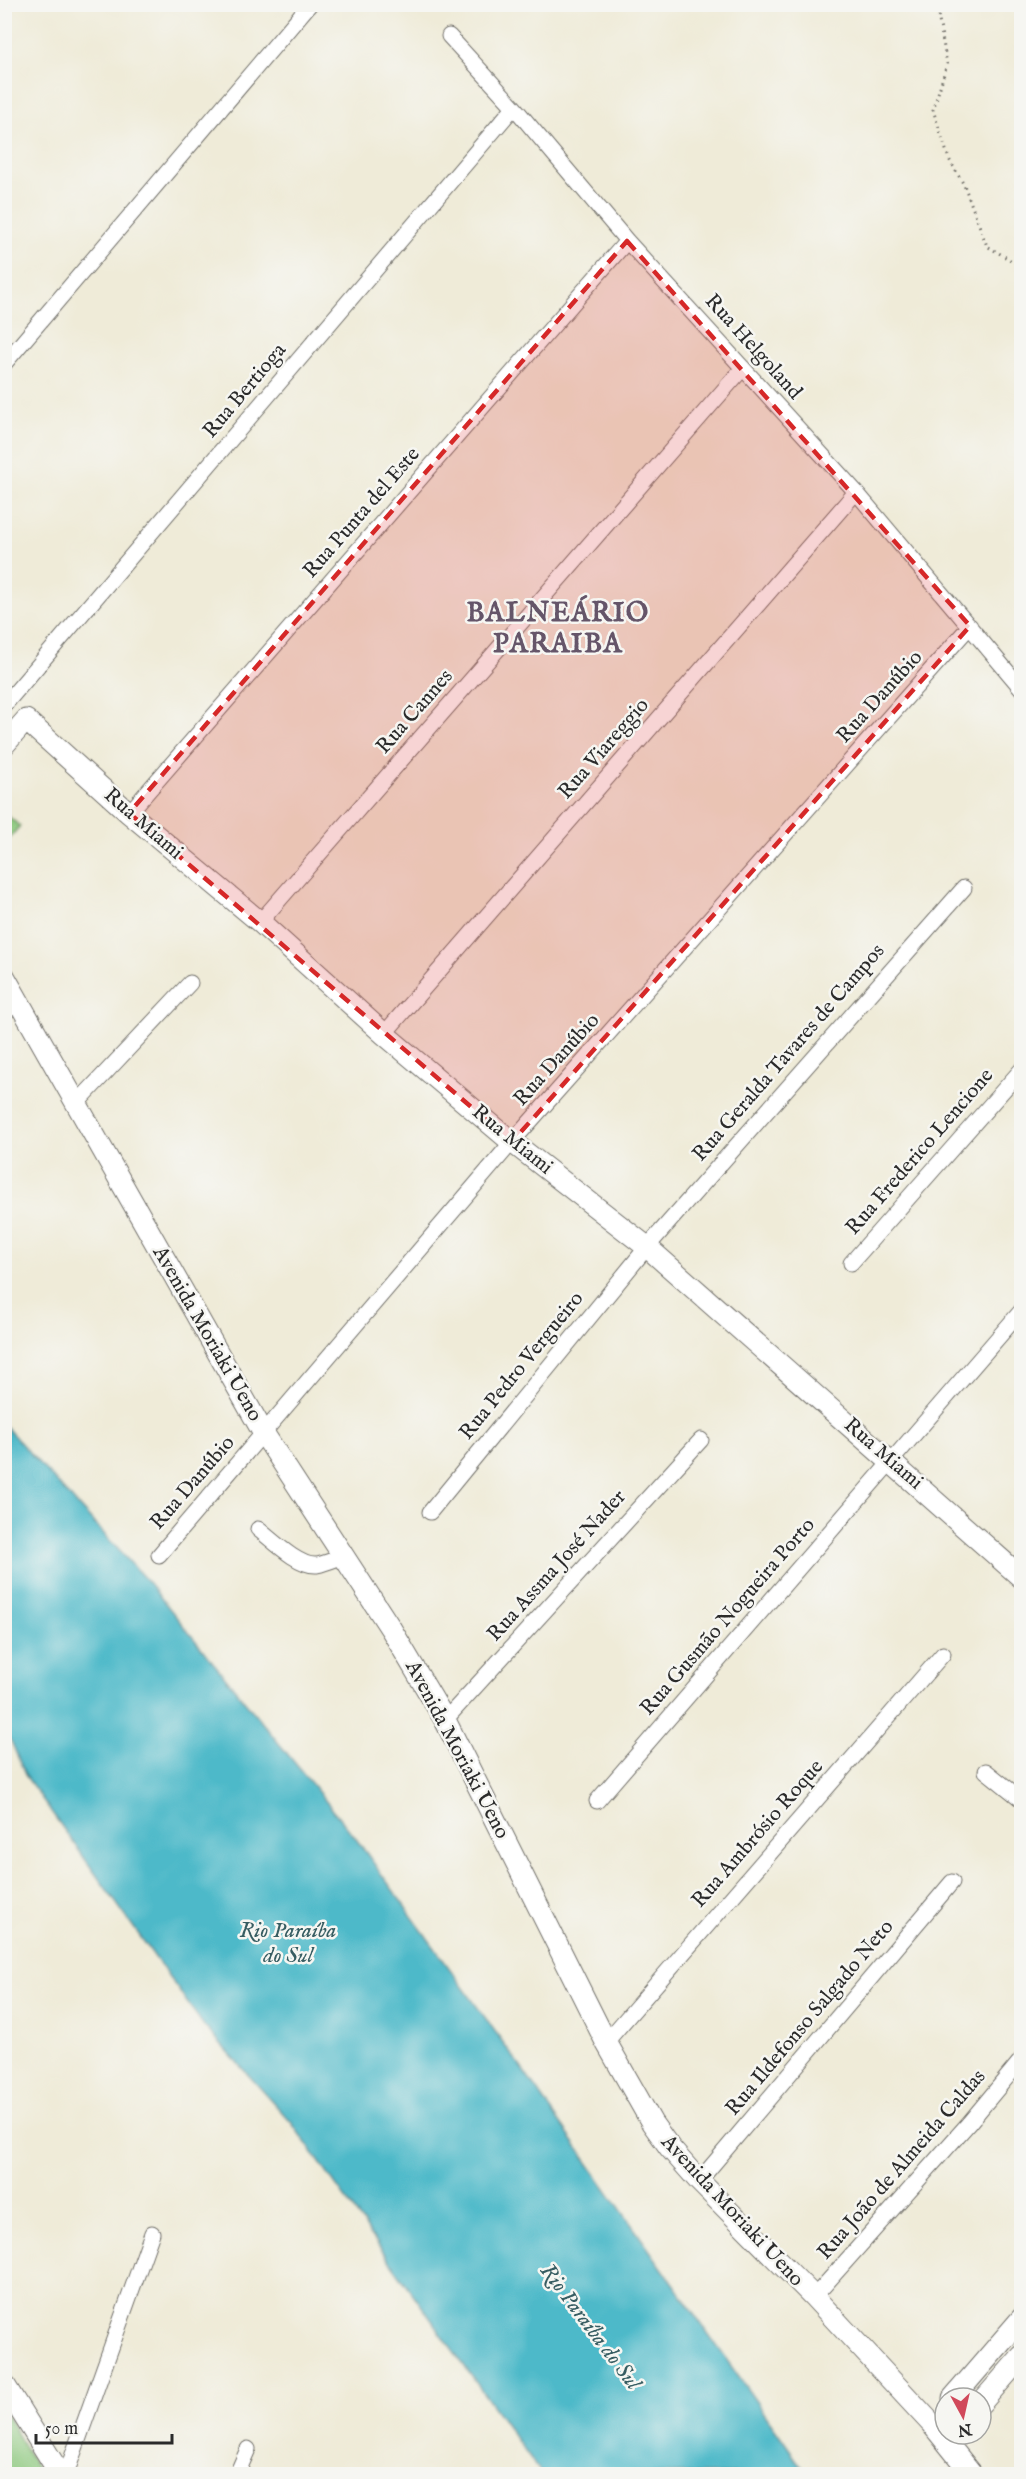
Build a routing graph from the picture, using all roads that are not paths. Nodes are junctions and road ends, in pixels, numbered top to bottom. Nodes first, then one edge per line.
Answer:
1 (310, 4) edge
2 (449, 36) dead end
3 (514, 107) junction
4 (627, 241) junction
5 (4, 364) edge
6 (744, 368) junction
7 (856, 492) junction
8 (970, 626) junction
9 (1022, 689) edge
10 (6, 700) edge
11 (26, 720) junction
12 (4, 745) edge
13 (129, 813) junction
14 (964, 888) dead end
15 (260, 922) junction
16 (4, 976) edge
17 (190, 983) dead end
18 (11, 1007) edge
19 (384, 1034) junction
20 (1022, 1069) edge
21 (77, 1103) junction
22 (512, 1142) junction
23 (647, 1247) junction
24 (851, 1263) dead end
25 (1022, 1310) edge
26 (264, 1434) junction
27 (700, 1440) dead end
28 (891, 1461) junction
29 (429, 1512) dead end
30 (258, 1529) dead end
31 (159, 1555) dead end
32 (344, 1556) junction
33 (1022, 1578) edge
34 (943, 1654) dead end
35 (446, 1720) junction
36 (986, 1771) dead end
37 (1022, 1800) edge
38 (597, 1801) dead end
39 (952, 1882) dead end
40 (606, 2042) junction
41 (1022, 2059) edge
42 (699, 2181) junction
43 (152, 2234) dead end
44 (814, 2297) junction
45 (1022, 2318) edge
46 (1022, 2356) edge
47 (4, 2384) edge
48 (963, 2386) edge
49 (993, 2389) edge
50 (933, 2421) edge
51 (931, 2423) joint
52 (956, 2446) edge
53 (249, 2449) dead end
54 (60, 2475) edge
55 (66, 2475) edge
56 (237, 2475) edge
57 (972, 2475) edge

1 - 5 street
2 - 3 street, Rua Helgoland
3 - 4 street, Rua Helgoland
3 - 10 street, Rua Bertioga
4 - 6 street, Rua Helgoland
4 - 13 street, Rua Punta del Este
6 - 7 street, Rua Helgoland
6 - 15 street, Rua Cannes
7 - 8 street, Rua Helgoland
7 - 19 street, Rua Viareggio
8 - 9 street, Rua Helgoland
8 - 22 street, Rua Danúbio
10 - 11 street, Rua Miami
11 - 12 street
11 - 13 street, Rua Miami
13 - 15 street, Rua Miami
14 - 23 street, Rua Geralda Tavares de Campos
15 - 19 street, Rua Miami
16 - 18 street, Avenida Moriaki Ueno
17 - 21 street
18 - 21 street, Avenida Moriaki Ueno
19 - 22 street, Rua Miami
20 - 24 street, Rua Frederico Lencione
21 - 26 street, Avenida Moriaki Ueno
22 - 23 street, Rua Miami
22 - 26 street, Rua Danúbio
23 - 28 street, Rua Miami
23 - 29 street, Rua Pedro Vergueiro
25 - 28 street, Rua Gusmão Nogueira Porto
26 - 31 street, Rua Danúbio
26 - 32 street, Avenida Moriaki Ueno
27 - 35 street, Rua Assma José Nader
28 - 33 street, Rua Miami
28 - 38 street, Rua Gusmão Nogueira Porto
30 - 32 street
32 - 35 street, Avenida Moriaki Ueno
34 - 40 street, Rua Ambrósio Roque
35 - 40 street, Avenida Moriaki Ueno
36 - 37 street
39 - 42 street, Rua Ildefonso Salgado Neto
40 - 42 street, Avenida Moriaki Ueno
41 - 44 street, Rua João de Almeida Caldas
42 - 44 street, Avenida Moriaki Ueno
43 - 55 street
44 - 51 street, Avenida Moriaki Ueno
45 - 48 street
46 - 49 street
47 - 54 street
50 - 51 street
52 - 57 street, Avenida Moriaki Ueno
53 - 56 street

